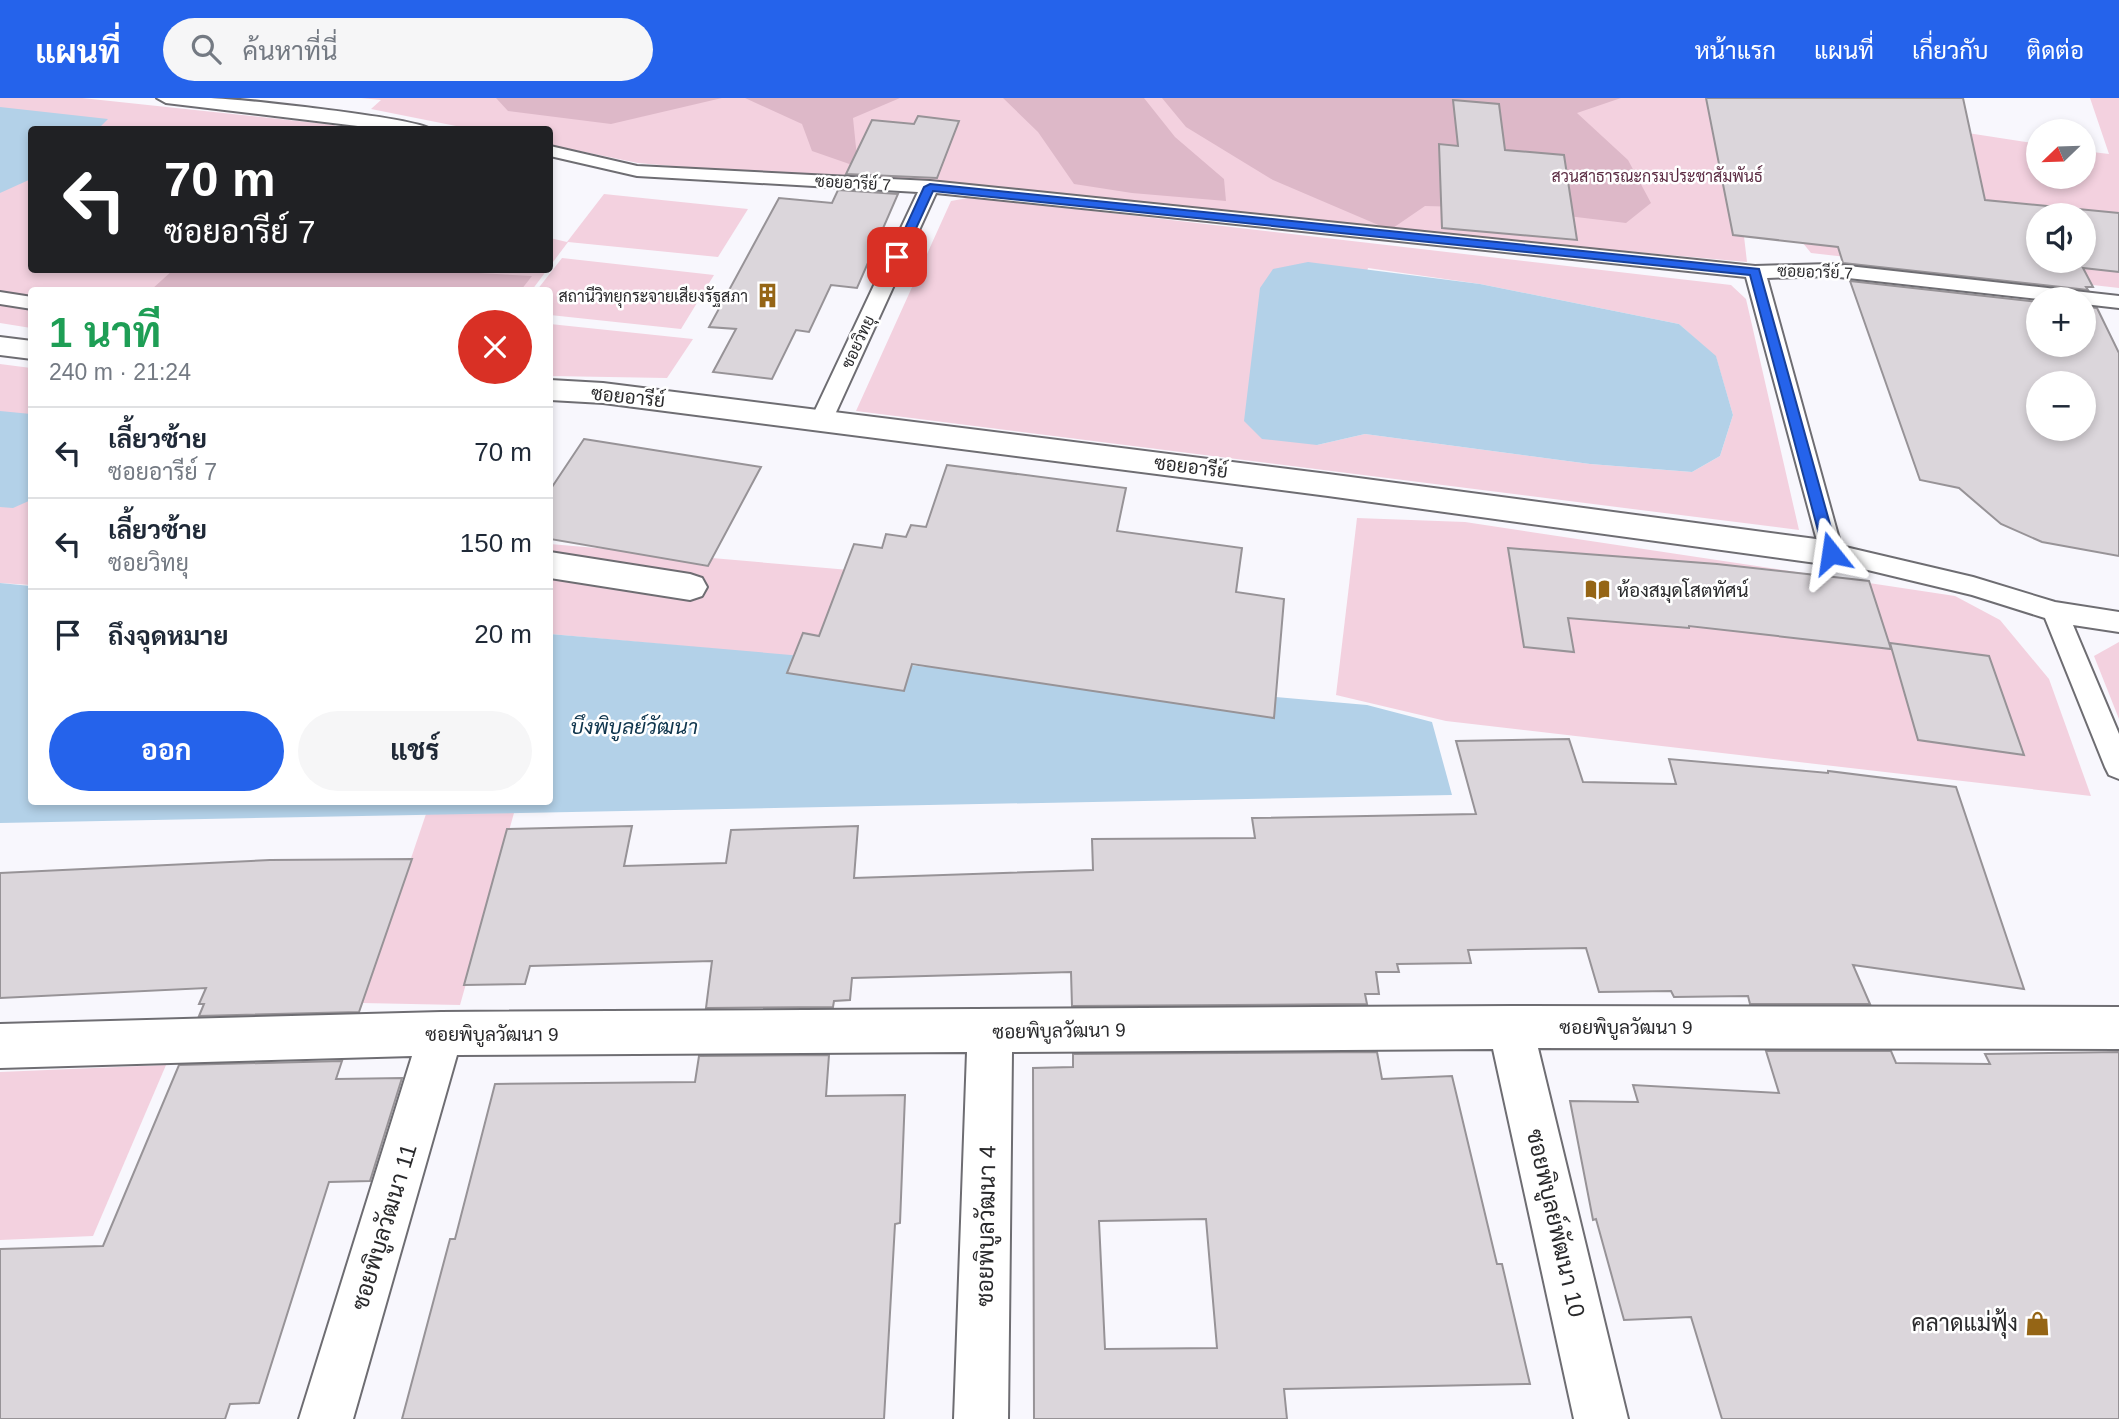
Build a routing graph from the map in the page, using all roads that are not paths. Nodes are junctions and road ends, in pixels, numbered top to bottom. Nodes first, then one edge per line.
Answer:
1 (176, 99) edge
2 (401, 126) edge
3 (553, 152) edge
4 (930, 187) junction
5 (1755, 272) junction
6 (0, 298) edge
7 (28, 302) edge
8 (2119, 302) edge
9 (0, 346) edge
10 (28, 350) edge
11 (553, 390) edge
12 (821, 421) junction
13 (1831, 553) junction
14 (553, 565) edge
15 (690, 587) dead end
16 (2056, 612) junction
17 (2119, 622) edge
18 (2119, 767) edge
19 (1511, 1027) junction
20 (2119, 1028) edge
21 (990, 1032) junction
22 (441, 1034) junction
23 (0, 1046) edge
24 (326, 1419) edge
25 (981, 1419) edge
26 (1601, 1419) edge

1 - 2 lane
3 - 4 lane, ซอยอารีย์ 7
4 - 5 lane, ซอยอารีย์ 7
4 - 12 lane, ซอยวิทยุ
5 - 8 lane, ซอยอารีย์ 7
5 - 13 lane
6 - 7 lane
9 - 10 street
11 - 12 street, ซอยอารีย์
12 - 13 street, ซอยอารีย์
13 - 16 lane
14 - 15 street
16 - 17 lane
16 - 18 lane
19 - 20 street, ซอยพิบูลวัฒนา 9
19 - 21 street, ซอยพิบูลวัฒนา 9
19 - 26 street, ซอยพิบูลย์พัฒนา 10
21 - 22 street, ซอยพิบูลวัฒนา 9
21 - 25 street, ซอยพิบูลวัฒนา 4
22 - 23 street, ซอยพิบูลวัฒนา 9
22 - 24 street, ซอยพิบูลวัฒนา 11

